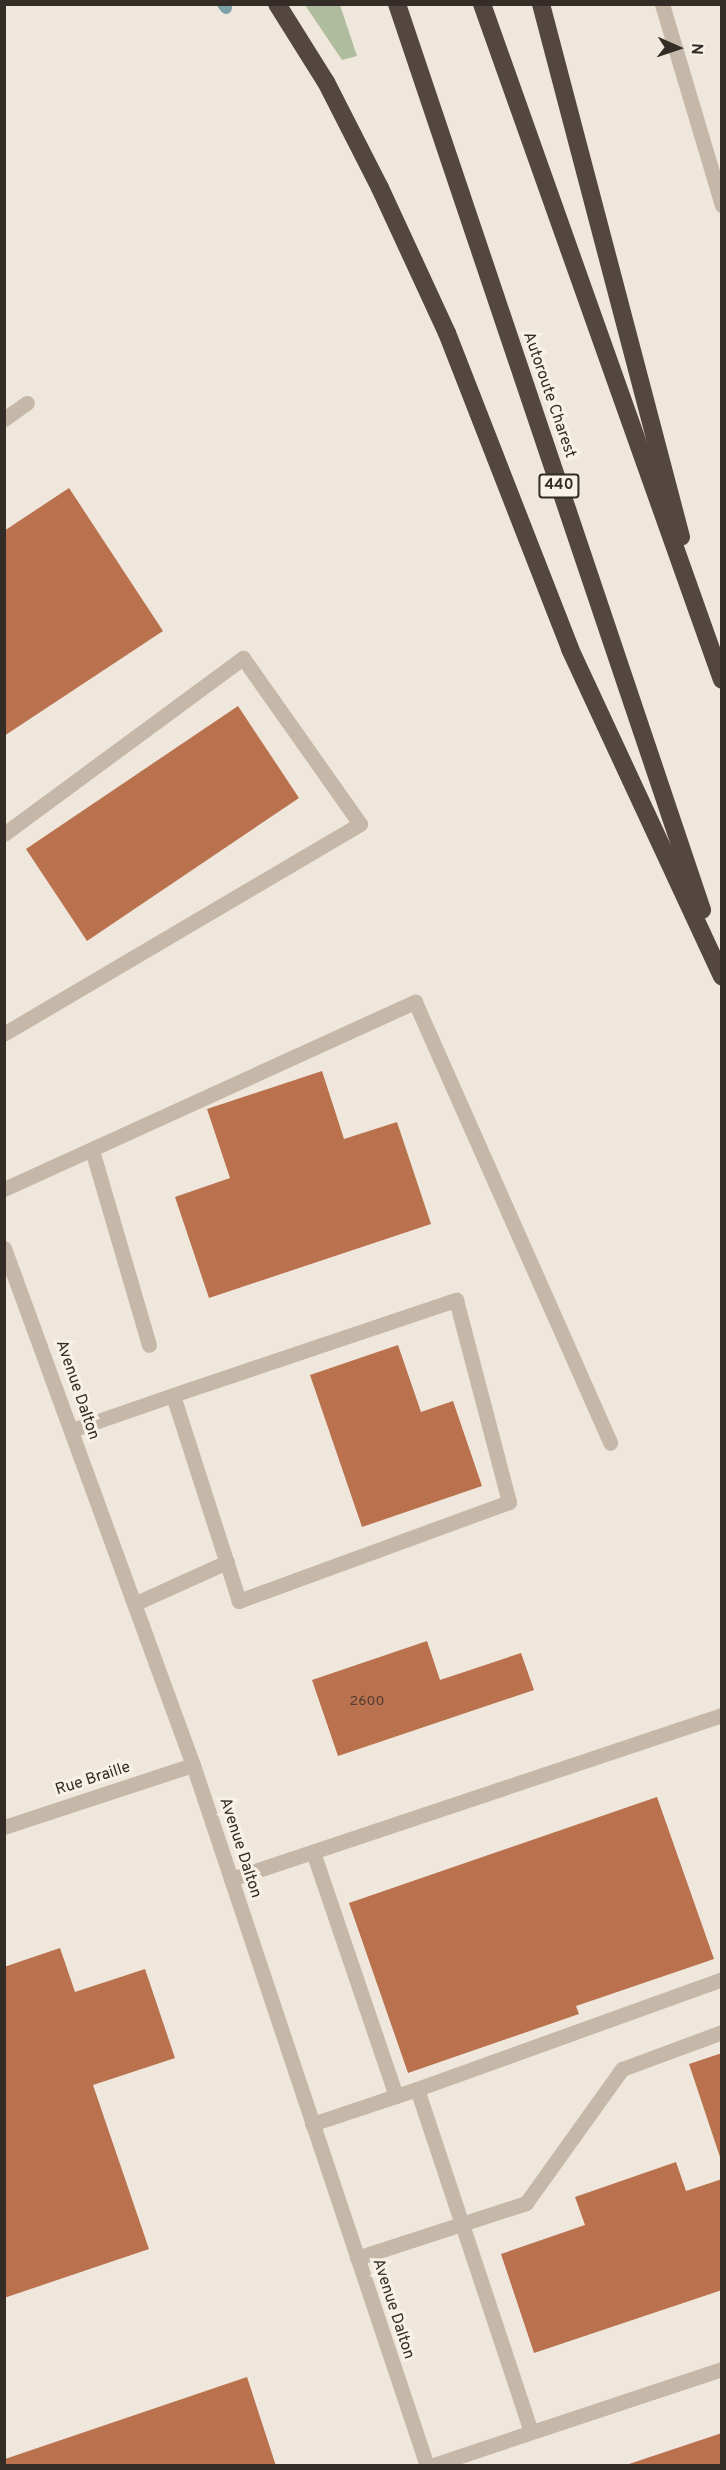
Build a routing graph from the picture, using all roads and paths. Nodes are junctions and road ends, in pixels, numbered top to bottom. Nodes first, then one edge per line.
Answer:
1 (277, 4) edge
2 (397, 4) edge
3 (482, 4) edge
4 (541, 4) edge
5 (662, 4) edge
6 (722, 205) edge
7 (27, 403) dead end
8 (4, 419) edge
9 (714, 657) junction
10 (722, 680) edge
11 (4, 834) edge
12 (722, 968) edge
13 (722, 976) edge
14 (4, 1034) edge
15 (92, 1149) junction
16 (4, 1189) edge
17 (4, 1248) edge
18 (149, 1346) dead end
19 (173, 1395) junction
20 (72, 1430) junction
21 (610, 1443) dead end
22 (227, 1562) junction
23 (136, 1603) junction
24 (722, 1716) edge
25 (193, 1765) junction
26 (4, 1827) edge
27 (313, 1852) junction
28 (231, 1879) junction
29 (722, 1979) edge
30 (722, 2032) edge
31 (417, 2089) junction
32 (396, 2096) junction
33 (312, 2124) junction
34 (462, 2224) junction
35 (357, 2258) junction
36 (722, 2369) edge
37 (531, 2432) junction
38 (428, 2466) edge

1 - 13 highway
2 - 12 highway, Autoroute Charest / 440
3 - 9 highway
4 - 9 highway
5 - 6 street
7 - 8 street
9 - 10 highway
11 - 14 street
15 - 16 street
15 - 18 street
15 - 21 street
17 - 20 street, Avenue Dalton
19 - 20 street
19 - 22 street
19 - 22 street
20 - 23 street, Avenue Dalton
22 - 23 street
23 - 25 street, Avenue Dalton
24 - 27 street
25 - 26 street, Rue Braille
25 - 28 street, Avenue Dalton
27 - 28 street
27 - 32 street
28 - 33 street, Avenue Dalton
29 - 31 street
30 - 34 street
31 - 32 street
31 - 34 street
32 - 33 street
33 - 35 street, Avenue Dalton
34 - 35 street
34 - 37 street
35 - 38 street, Avenue Dalton
36 - 37 street
37 - 38 street

